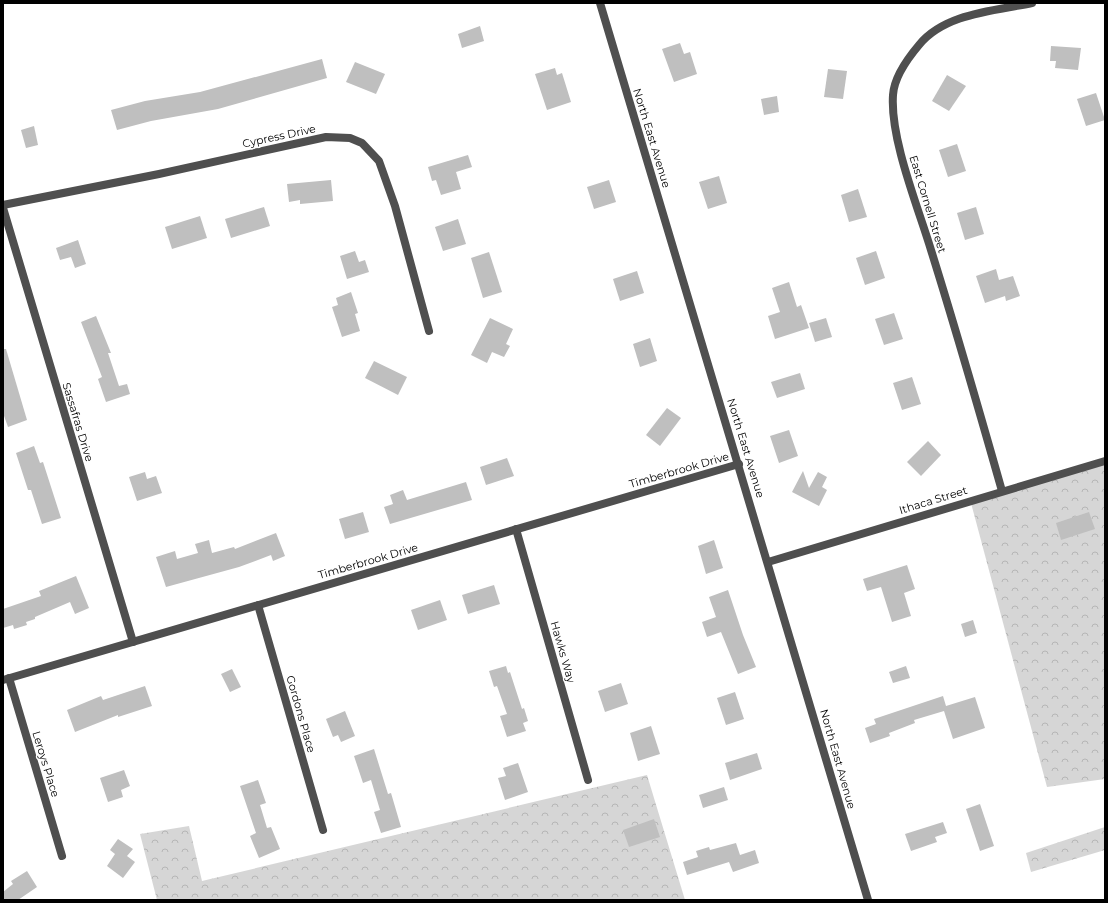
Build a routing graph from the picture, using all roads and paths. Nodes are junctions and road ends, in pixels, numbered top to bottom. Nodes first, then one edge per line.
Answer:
1 (600, 3) edge
2 (1032, 3) edge
3 (3, 205) edge
4 (3, 208) edge
5 (429, 331) dead end
6 (1105, 461) edge
7 (739, 464) junction
8 (1002, 491) junction
9 (516, 529) junction
10 (768, 562) junction
11 (258, 605) junction
12 (133, 642) junction
13 (6, 679) edge
14 (588, 780) dead end
15 (324, 830) dead end
16 (62, 856) dead end
17 (868, 900) edge

1 - 7 street, North East Avenue
2 - 8 street, East Cornell Street
3 - 5 street, Cypress Drive
4 - 12 street, Sassafras Drive
6 - 8 street, Ithaca Street
7 - 9 street, Timberbrook Drive
7 - 10 street, North East Avenue
8 - 10 street, Ithaca Street
9 - 11 street, Timberbrook Drive
9 - 14 street, Hawks Way
10 - 17 street, North East Avenue
11 - 12 street, Timberbrook Drive
11 - 15 street, Gordons Place
12 - 13 street, Timberbrook Drive
13 - 16 street, Leroys Place

